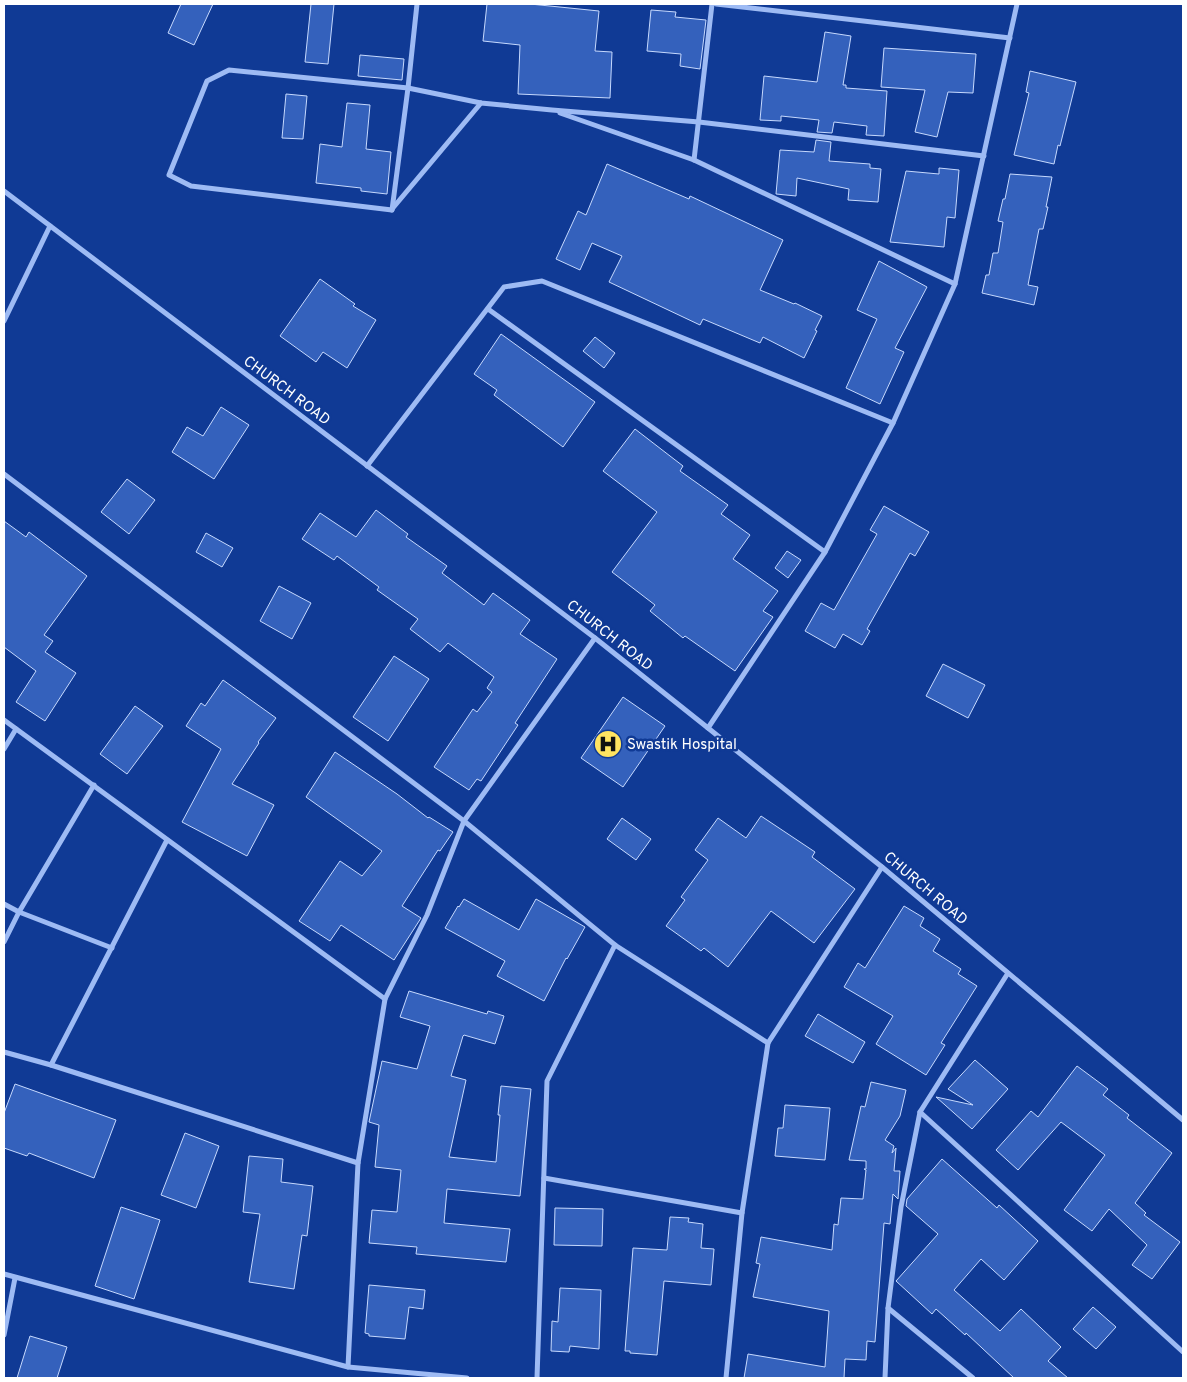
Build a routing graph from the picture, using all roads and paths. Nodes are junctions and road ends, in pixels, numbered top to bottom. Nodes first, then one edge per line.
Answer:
1 (417, 4) edge
2 (714, 4) edge
3 (1017, 4) edge
4 (1010, 38) junction
5 (408, 88) junction
6 (482, 103) junction
7 (552, 110) junction
8 (699, 122) junction
9 (984, 156) junction
10 (694, 160) junction
11 (4, 191) edge
12 (392, 210) junction
13 (50, 226) junction
14 (955, 284) junction
15 (488, 309) junction
16 (4, 321) edge
17 (893, 423) junction
18 (367, 466) junction
19 (4, 474) edge
20 (825, 552) junction
21 (594, 638) junction
22 (4, 720) edge
23 (708, 728) junction
24 (16, 729) junction
25 (4, 749) edge
26 (94, 786) junction
27 (464, 821) junction
28 (168, 840) junction
29 (882, 867) junction
30 (4, 904) edge
31 (19, 912) junction
32 (4, 942) edge
33 (615, 945) junction
34 (112, 948) junction
35 (1008, 973) junction
36 (385, 999) junction
37 (768, 1043) junction
38 (4, 1052) edge
39 (51, 1065) junction
40 (920, 1112) junction
41 (1183, 1120) edge
42 (358, 1163) junction
43 (544, 1178) junction
44 (742, 1213) junction
45 (4, 1274) edge
46 (15, 1278) junction
47 (888, 1308) junction
48 (4, 1335) edge
49 (1183, 1352) edge
50 (348, 1368) junction
51 (468, 1378) edge
52 (537, 1378) edge
53 (726, 1378) edge
54 (886, 1378) edge
55 (973, 1378) edge

1 - 5 street
2 - 4 street
2 - 8 street
3 - 4 street
4 - 9 street
5 - 6 street
5 - 12 street
5 - 12 street
6 - 7 street
6 - 12 street
7 - 8 street
7 - 10 street
8 - 9 street
8 - 10 street
9 - 14 street
10 - 14 street
11 - 13 street, CHURCH ROAD
13 - 16 street
13 - 18 street, CHURCH ROAD
14 - 17 street
15 - 17 street
15 - 18 street
15 - 20 street
17 - 20 street
18 - 21 street, CHURCH ROAD
19 - 27 street
20 - 23 street
21 - 23 street, CHURCH ROAD
21 - 27 street
22 - 24 street
23 - 29 street, CHURCH ROAD
24 - 25 street
24 - 26 street
26 - 28 street
26 - 31 street
27 - 33 street
27 - 36 street
28 - 34 street
28 - 36 street
29 - 35 street, CHURCH ROAD
29 - 37 street
30 - 31 street
31 - 32 street
31 - 34 street
33 - 37 street
33 - 43 street
34 - 39 street
35 - 40 street
35 - 41 street, CHURCH ROAD
36 - 42 street
37 - 44 street
38 - 39 street
39 - 42 street
40 - 47 street
40 - 49 street
42 - 50 street
43 - 44 street
43 - 52 street
44 - 53 street
45 - 46 street
46 - 48 street
46 - 50 street
47 - 54 street
47 - 55 street
50 - 51 street

